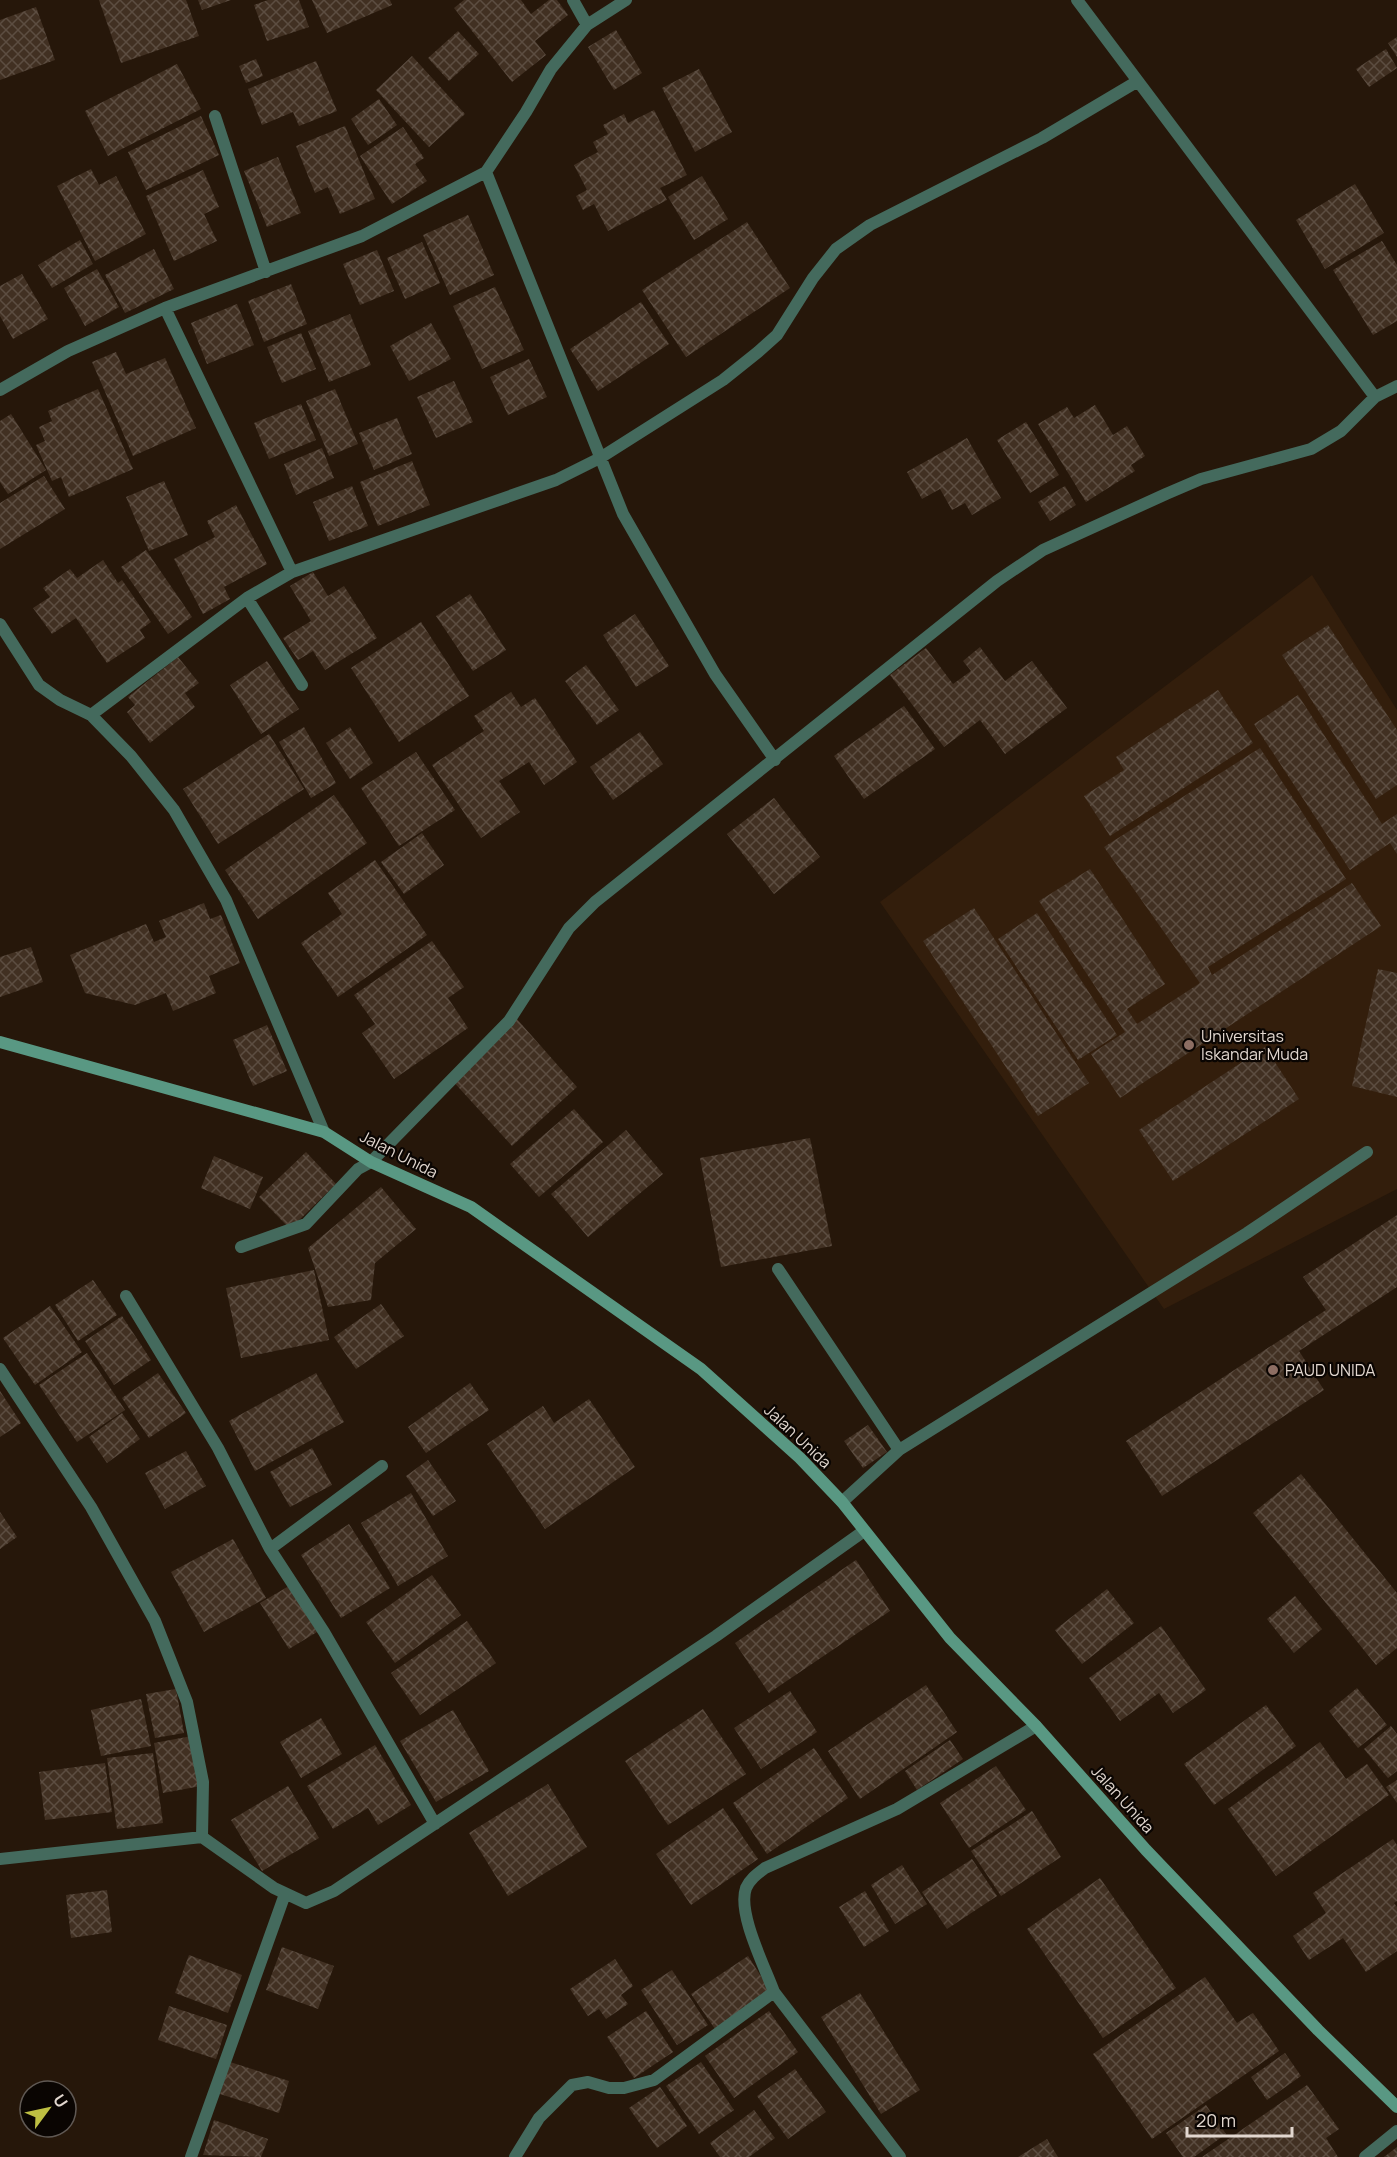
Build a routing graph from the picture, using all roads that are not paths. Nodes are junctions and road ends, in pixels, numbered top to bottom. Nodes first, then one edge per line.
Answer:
1 (573, 0) edge
2 (626, 0) edge
3 (1077, 0) edge
4 (587, 25) junction
5 (1138, 81) junction
6 (215, 116) dead end
7 (486, 172) junction
8 (266, 272) junction
9 (165, 308) junction
10 (1397, 386) edge
11 (0, 390) edge
12 (1375, 397) junction
13 (600, 458) junction
14 (292, 572) junction
15 (247, 598) junction
16 (0, 624) edge
17 (302, 685) dead end
18 (91, 715) junction
19 (775, 760) junction
20 (0, 1042) edge
21 (324, 1132) junction
22 (1367, 1152) dead end
23 (371, 1162) junction
24 (241, 1247) dead end
25 (778, 1269) dead end
26 (126, 1296) dead end
27 (0, 1369) edge
28 (899, 1450) junction
29 (382, 1466) dead end
30 (842, 1502) junction
31 (864, 1531) junction
32 (270, 1549) junction
33 (1036, 1726) junction
34 (435, 1824) junction
35 (202, 1837) junction
36 (0, 1859) edge
37 (285, 1893) junction
38 (774, 1992) junction
39 (1397, 2107) edge
40 (1397, 2131) edge
41 (191, 2157) edge
42 (515, 2157) edge
43 (900, 2157) edge
44 (1365, 2157) edge

1 - 4 street
2 - 4 street
3 - 5 street
4 - 7 street
5 - 12 street
5 - 13 street
6 - 8 street
7 - 8 street
7 - 13 street
8 - 9 street
9 - 11 street
9 - 14 street
10 - 12 street
12 - 19 street
13 - 14 street
13 - 19 street
14 - 15 street
15 - 17 street
15 - 18 street
16 - 18 street
18 - 21 street
19 - 23 street
20 - 21 street, Jalan Unida
21 - 23 street, Jalan Unida
22 - 28 street
23 - 24 street
23 - 30 street, Jalan Unida
25 - 28 street
26 - 32 street
27 - 35 street
28 - 30 street
29 - 32 street
30 - 31 street, Jalan Unida
31 - 33 street, Jalan Unida
31 - 34 street
32 - 34 street
33 - 38 street
33 - 39 street, Jalan Unida
34 - 37 street
35 - 36 street
35 - 37 street
37 - 41 street
38 - 42 street
38 - 43 street
40 - 44 street

